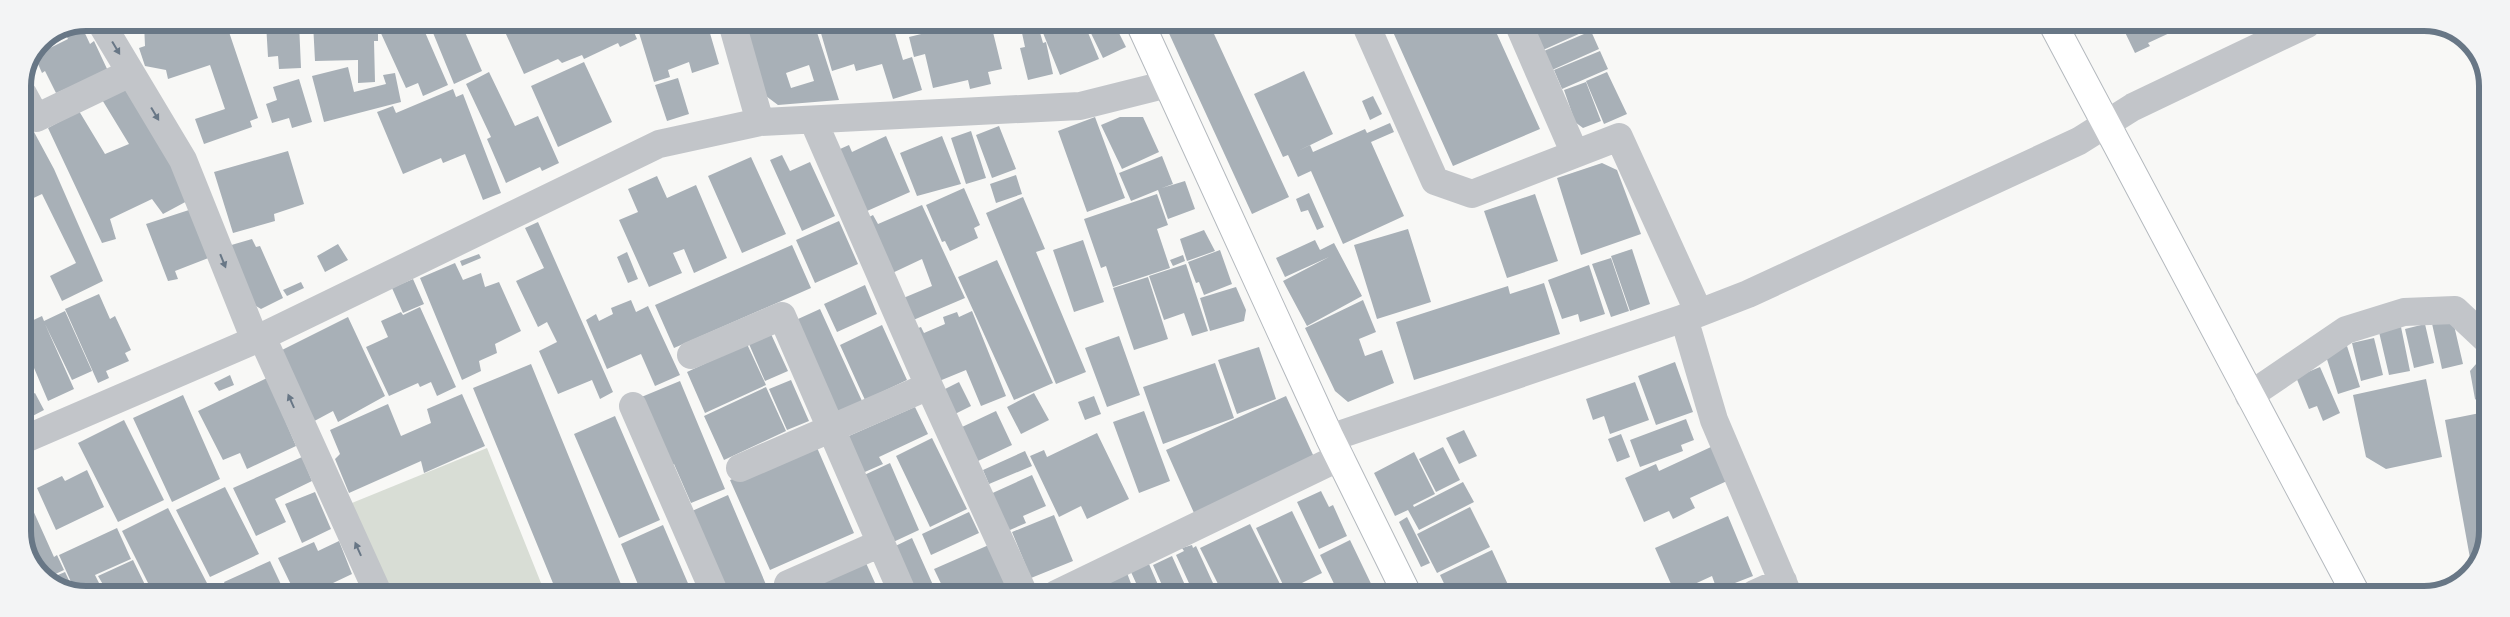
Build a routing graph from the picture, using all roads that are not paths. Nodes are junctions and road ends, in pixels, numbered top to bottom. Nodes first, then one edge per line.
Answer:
1 (106, 31) edge
2 (734, 31) edge
3 (1144, 31) edge
4 (1369, 31) edge
5 (1521, 31) edge
6 (2058, 31) edge
7 (2292, 31) edge
8 (130, 72) junction
9 (1168, 84) junction
10 (31, 109) edge
11 (813, 120) junction
12 (760, 122) junction
13 (2107, 123) junction
14 (1575, 154) junction
15 (1692, 316) junction
16 (2479, 332) edge
17 (258, 339) junction
18 (691, 355) dead end
19 (929, 386) junction
20 (2249, 396) junction
21 (633, 406) dead end
22 (831, 429) junction
23 (31, 437) edge
24 (1335, 448) junction
25 (740, 468) dead end
26 (881, 543) junction
27 (788, 584) dead end
28 (375, 586) edge
29 (712, 586) edge
30 (900, 586) edge
31 (1020, 586) edge
32 (1071, 586) edge
33 (1403, 586) edge
34 (1785, 586) edge
35 (2352, 586) edge

1 -> 8 street
2 - 12 street
3 - 9 street
4 - 14 street
5 - 14 street
6 - 13 street
7 - 13 street
8 - 10 street
8 -> 17 street
9 - 11 street
9 - 24 street
11 - 12 street
11 - 19 street
12 - 17 street
13 - 15 street
13 - 20 street
14 - 15 street
15 - 24 street
15 - 34 street
16 - 20 street
17 - 23 street
28 -> 17 street
18 - 22 street
19 - 22 street
19 - 31 street
20 - 35 street
21 - 29 street
22 - 25 street
22 - 26 street
24 - 32 street
24 - 33 street
26 - 27 street
26 - 30 street

